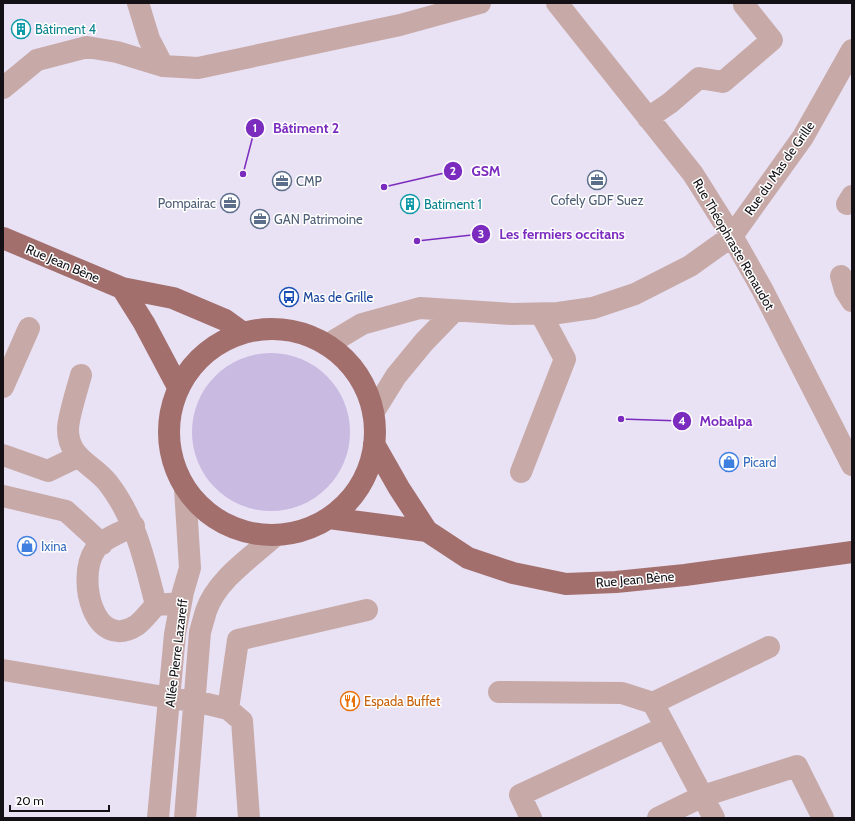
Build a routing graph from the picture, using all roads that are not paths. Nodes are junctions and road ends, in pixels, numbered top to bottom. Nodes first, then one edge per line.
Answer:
1 (138, 3) edge
2 (480, 3) edge
3 (557, 3) edge
4 (744, 5) dead end
5 (852, 50) edge
6 (163, 66) junction
7 (3, 88) edge
8 (648, 118) junction
9 (732, 236) junction
10 (3, 238) edge
11 (841, 276) dead end
12 (122, 288) junction
13 (852, 301) edge
14 (454, 311) junction
15 (541, 314) junction
16 (28, 328) dead end
17 (243, 333) junction
18 (327, 345) junction
19 (81, 375) dead end
20 (3, 387) edge
21 (178, 387) junction
22 (373, 413) junction
23 (374, 444) junction
24 (3, 455) edge
25 (77, 457) junction
26 (852, 465) edge
27 (521, 472) dead end
28 (185, 489) junction
29 (3, 496) edge
30 (329, 518) junction
31 (134, 526) junction
32 (427, 531) junction
33 (276, 535) junction
34 (102, 544) junction
35 (845, 553) edge
36 (181, 603) junction
37 (156, 605) junction
38 (367, 610) dead end
39 (769, 648) dead end
40 (3, 670) edge
41 (499, 692) dead end
42 (170, 698) junction
43 (195, 700) junction
44 (654, 703) junction
45 (228, 709) junction
46 (666, 727) junction
47 (703, 796) junction
48 (158, 818) edge
49 (185, 818) edge
50 (249, 818) edge
51 (531, 818) edge
52 (658, 818) edge
53 (714, 818) edge
54 (823, 818) edge

1 - 6 street
2 - 6 street
3 - 8 street, Rue Théophraste Renaudot
4 - 8 street
5 - 9 street, Rue du Mas de Grille
6 - 7 street
8 - 9 street, Rue Théophraste Renaudot
9 - 15 street, Rue du Mas de Grille
9 - 26 street, Rue Théophraste Renaudot
10 - 12 main road, Rue Jean Bène
11 - 13 street
12 - 17 main road, Rue Jean Bène
12 - 21 main road
14 - 15 street, Rue du Mas de Grille
14 - 18 street, Rue du Mas de Grille
14 - 22 street
15 - 27 street
16 - 20 street
17 - 18 main road
17 - 21 main road
18 - 22 main road
19 - 25 street
21 - 28 main road
22 - 23 main road
23 - 30 main road
23 - 32 main road, Rue Jean Bène
24 - 25 street
25 - 31 street
28 - 33 main road
28 - 36 street, Allée Pierre Lazareff
29 - 34 street
30 - 32 main road, Rue Jean Bène
30 - 33 main road
31 - 34 street
31 - 37 street
32 - 35 main road, Rue Jean Bène
33 - 43 street, Allée Pierre Lazareff
34 - 37 street
36 - 37 street
36 - 42 street, Allée Pierre Lazareff
38 - 45 street
39 - 44 street
40 - 42 street
41 - 44 street
42 - 43 street
42 - 48 street, Allée Pierre Lazareff
43 - 45 street
43 - 49 street, Allée Pierre Lazareff
44 - 46 street
45 - 50 street
46 - 47 street
46 - 51 street
47 - 52 street
47 - 53 street
47 - 54 street

